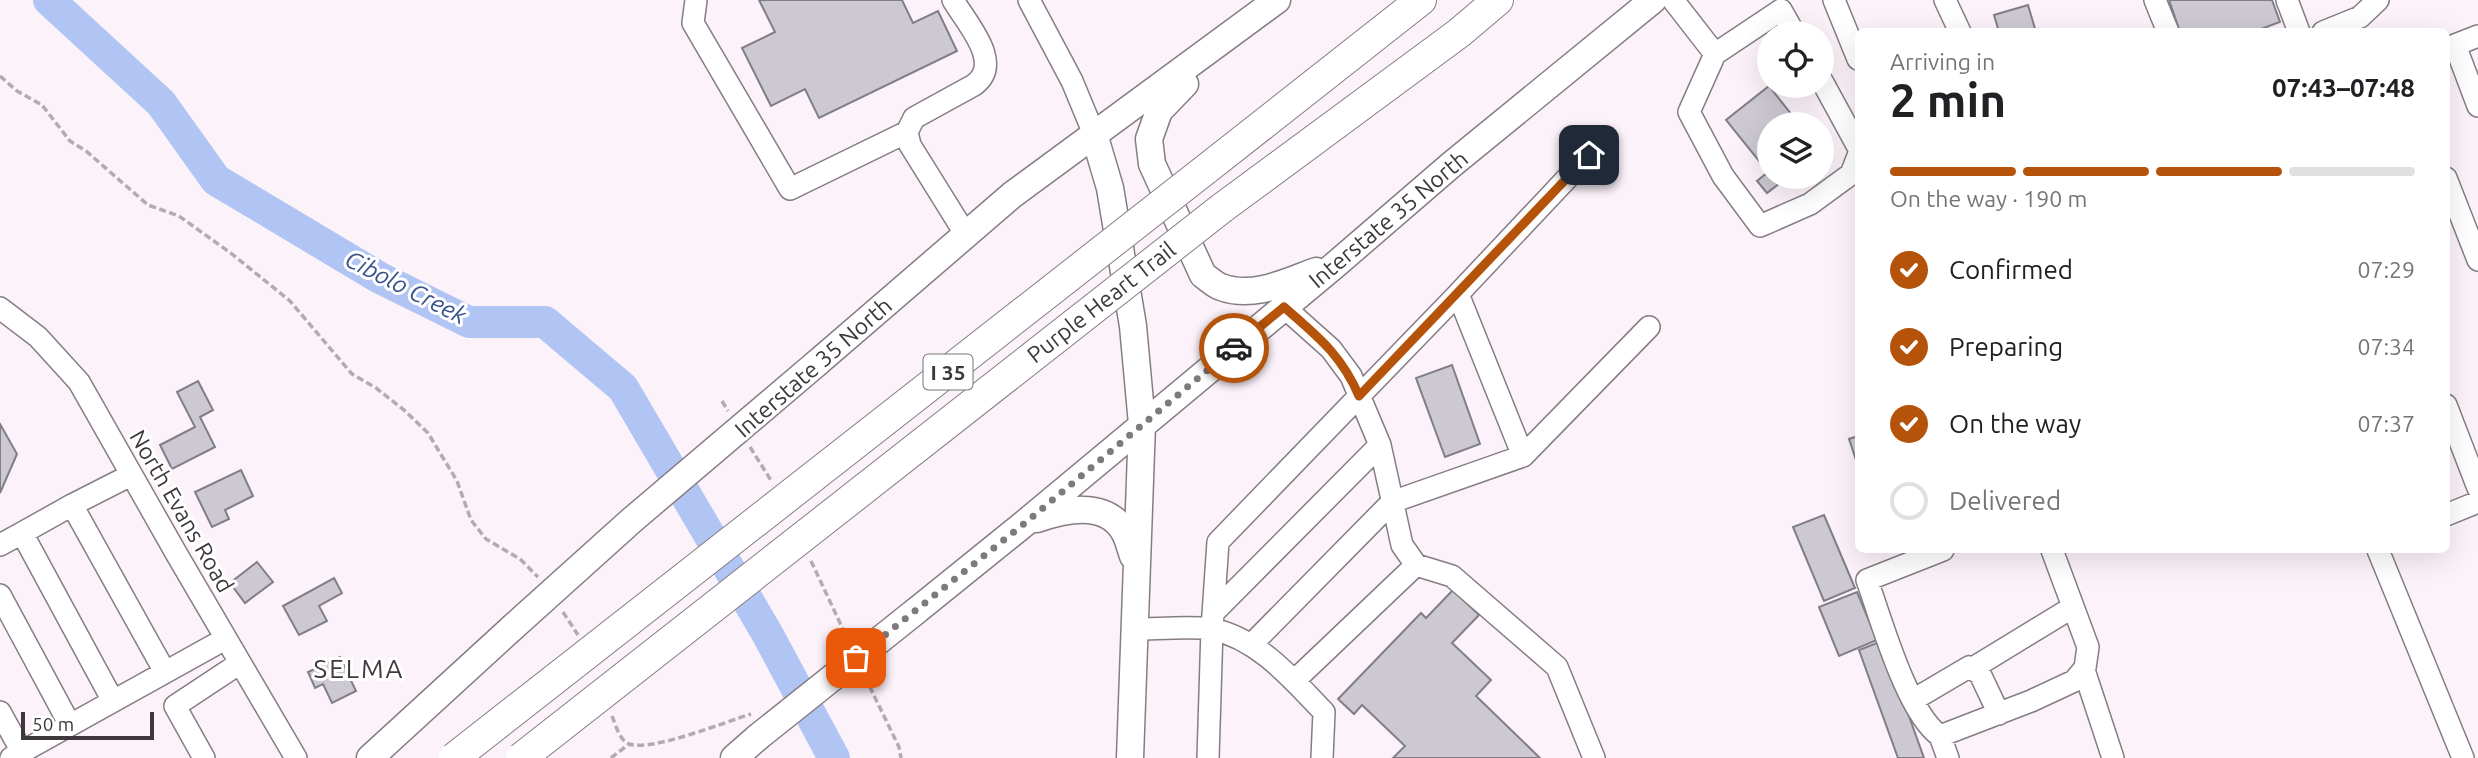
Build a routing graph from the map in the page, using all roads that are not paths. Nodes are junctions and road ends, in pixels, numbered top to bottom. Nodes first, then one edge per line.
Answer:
1 (696, 0) edge
2 (953, 0) edge
3 (1029, 0) edge
4 (1277, 0) edge
5 (1421, 0) edge
6 (1498, 0) edge
7 (1514, 0) edge
8 (1653, 0) edge
9 (1672, 0) edge
10 (1834, 0) edge
11 (1945, 0) edge
12 (2155, 0) edge
13 (2287, 0) edge
14 (2378, 0) edge
15 (2360, 16) edge
16 (1765, 21) edge
17 (1787, 21) edge
18 (1757, 26) edge
19 (1240, 27) junction
20 (1958, 28) edge
21 (2166, 28) edge
22 (2298, 28) edge
23 (2332, 28) edge
24 (1459, 33) junction
25 (2478, 36) edge
26 (2451, 49) edge
27 (1855, 52) edge
28 (1716, 54) junction
29 (1831, 98) edge
30 (2478, 106) edge
31 (907, 132) junction
32 (1094, 134) junction
33 (1855, 142) edge
34 (1589, 155) dead end
35 (1855, 165) edge
36 (2450, 183) edge
37 (2469, 209) edge
38 (966, 235) junction
39 (2478, 260) edge
40 (1335, 265) junction
41 (1458, 294) junction
42 (1284, 307) junction
43 (0, 308) edge
44 (1649, 327) dead end
45 (1359, 396) junction
46 (1142, 424) junction
47 (2450, 425) edge
48 (1380, 445) junction
49 (1523, 456) junction
50 (2456, 456) edge
51 (131, 475) junction
52 (2478, 488) edge
53 (1392, 502) junction
54 (2478, 502) edge
55 (72, 505) junction
56 (2450, 513) edge
57 (1025, 523) junction
58 (22, 533) junction
59 (0, 545) edge
60 (1935, 553) edge
61 (2053, 553) edge
62 (2379, 553) edge
63 (1416, 565) junction
64 (1138, 570) junction
65 (0, 595) edge
66 (2073, 607) junction
67 (1212, 621) junction
68 (1135, 629) junction
69 (225, 639) junction
70 (1252, 644) junction
71 (240, 663) junction
72 (1973, 668) junction
73 (2084, 670) junction
74 (165, 672) junction
75 (1294, 681) junction
76 (1913, 699) junction
77 (113, 701) junction
78 (0, 712) edge
79 (1998, 714) junction
80 (70, 725) junction
81 (1940, 736) junction
82 (17, 755) edge
83 (204, 758) edge
84 (296, 758) edge
85 (370, 758) edge
86 (454, 758) edge
87 (521, 758) edge
88 (734, 758) edge
89 (1130, 758) edge
90 (1208, 758) edge
91 (1322, 758) edge
92 (1594, 758) edge
93 (1948, 758) edge
94 (2113, 758) edge
95 (2463, 758) edge

1 - 31 street
2 - 31 street
3 - 32 street
4 - 19 main road, Interstate 35 North
5 - 86 highway, Purple Heart Trail / I 35, bridge
6 - 24 highway, Purple Heart Trail / I 35
7 - 24 highway
8 - 40 main road, Interstate 35 North
9 - 28 street
10 - 27 street
11 - 20 street
12 - 21 street
13 - 22 street
14 - 15 street
15 - 23 street
16 - 17 street
18 - 28 street
19 - 32 main road, Interstate 35 North
19 - 40 main road
24 - 87 highway, Purple Heart Trail / I 35, bridge
25 - 26 street
26 - 30 street
28 - 35 street
29 - 33 street
31 - 38 street
32 - 38 main road, Interstate 35 North
32 - 46 main road
34 - 41 street
36 - 37 street
37 - 39 street
38 - 85 main road, Interstate 35 North, bridge
40 - 42 main road, Interstate 35 North
41 - 45 street
41 - 49 street
42 - 45 street
42 - 46 main road, Interstate 35 North
43 - 51 street, North Evans Road
44 - 49 street
45 - 48 street
45 - 67 street
46 - 57 main road, Interstate 35 North
46 - 64 main road
47 - 50 street
48 - 53 street
48 - 67 street
49 - 53 street
50 - 52 street
51 - 55 street
51 - 69 street, North Evans Road
53 - 63 street
53 - 70 street
54 - 56 street
55 - 58 street
55 - 74 street
57 - 64 main road
57 - 88 main road, Interstate 35 North, bridge
58 - 59 street
58 - 77 street
60 - 76 street
61 - 66 street
62 - 95 street
63 - 75 street
63 - 92 street
64 - 68 main road
65 - 80 street
66 - 72 street
66 - 73 street
67 - 68 street
67 - 70 street
67 - 90 street
68 - 89 main road
69 - 71 street, North Evans Road
69 - 74 street
70 - 75 street
71 - 83 street
71 - 84 street, North Evans Road
72 - 76 street
72 - 79 street
73 - 79 street
73 - 94 street
74 - 77 street
75 - 91 street
76 - 81 street
77 - 80 street
78 - 82 street
79 - 81 street
80 - 82 street
81 - 93 street

